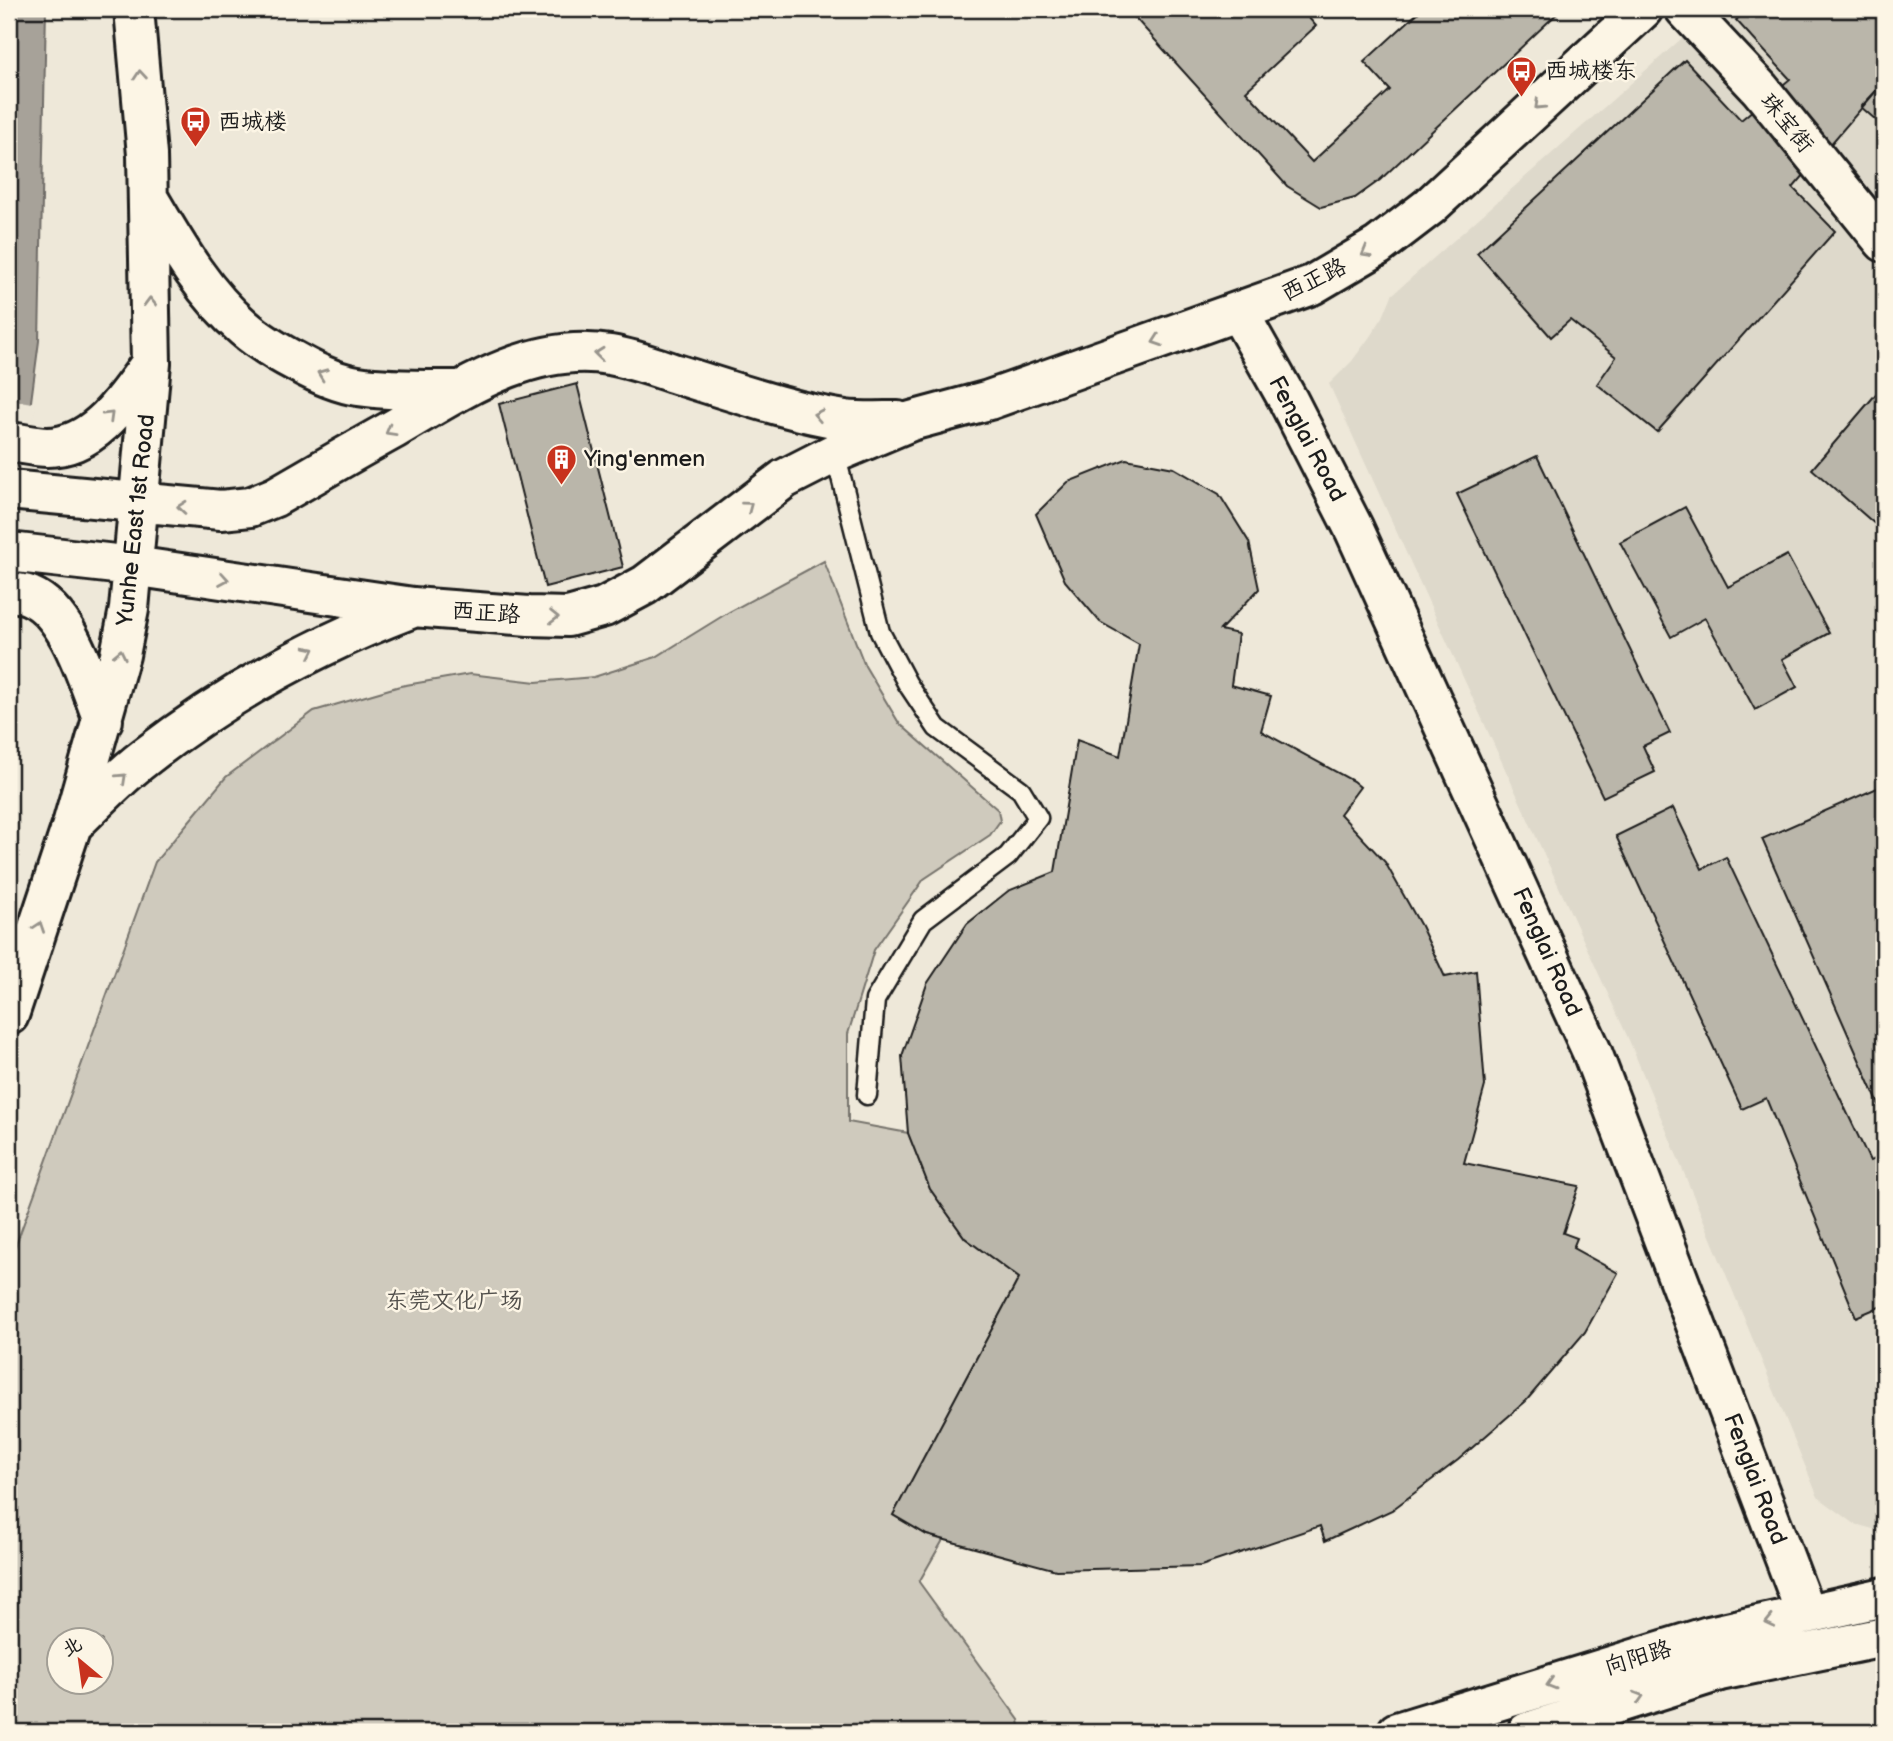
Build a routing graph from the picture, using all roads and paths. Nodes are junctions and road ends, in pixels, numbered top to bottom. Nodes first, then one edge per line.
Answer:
1 (134, 9) edge
2 (1643, 9) edge
3 (1685, 9) edge
4 (148, 198) junction
5 (1884, 242) edge
6 (1239, 313) junction
7 (151, 363) junction
8 (461, 390) junction
9 (911, 421) junction
10 (9, 442) edge
11 (835, 453) junction
12 (26, 492) edge
13 (139, 503) junction
14 (22, 554) edge
15 (133, 566) junction
16 (19, 594) edge
17 (413, 607) junction
18 (103, 720) junction
19 (72, 825) junction
20 (9, 1014) edge
21 (867, 1095) dead end
22 (1884, 1597) edge
23 (1806, 1614) junction
24 (1884, 1637) edge
25 (1397, 1732) edge
26 (1527, 1732) edge

4 -> 1 main road, Yunhe East 1st Road
2 -> 6 main road, 西正路
3 - 5 main road, 珠宝街
7 -> 4 main road, Yunhe East 1st Road
8 -> 4 main road
6 -> 9 main road, 西正路
6 - 23 main road, Fenglai Road
10 -> 7 main road
7 - 13 main road, Yunhe East 1st Road
9 -> 8 main road, 西正路
8 -> 13 main road, 西正路
9 - 11 main road, 西正路
17 -> 11 main road, 西正路
11 - 21 lane
12 - 13 main road, 西正路
13 - 15 main road, Yunhe East 1st Road
14 - 15 main road, 西正路
15 -> 17 main road, 西正路
18 -> 15 main road, Yunhe East 1st Road
16 - 18 main road
19 -> 17 main road
18 - 19 main road, Yunhe East 1st Road
20 -> 19 main road, Yunhe East 1st Road
22 - 23 main road, 向阳路
23 -> 25 main road, 向阳路
26 -> 24 main road, 向阳路

